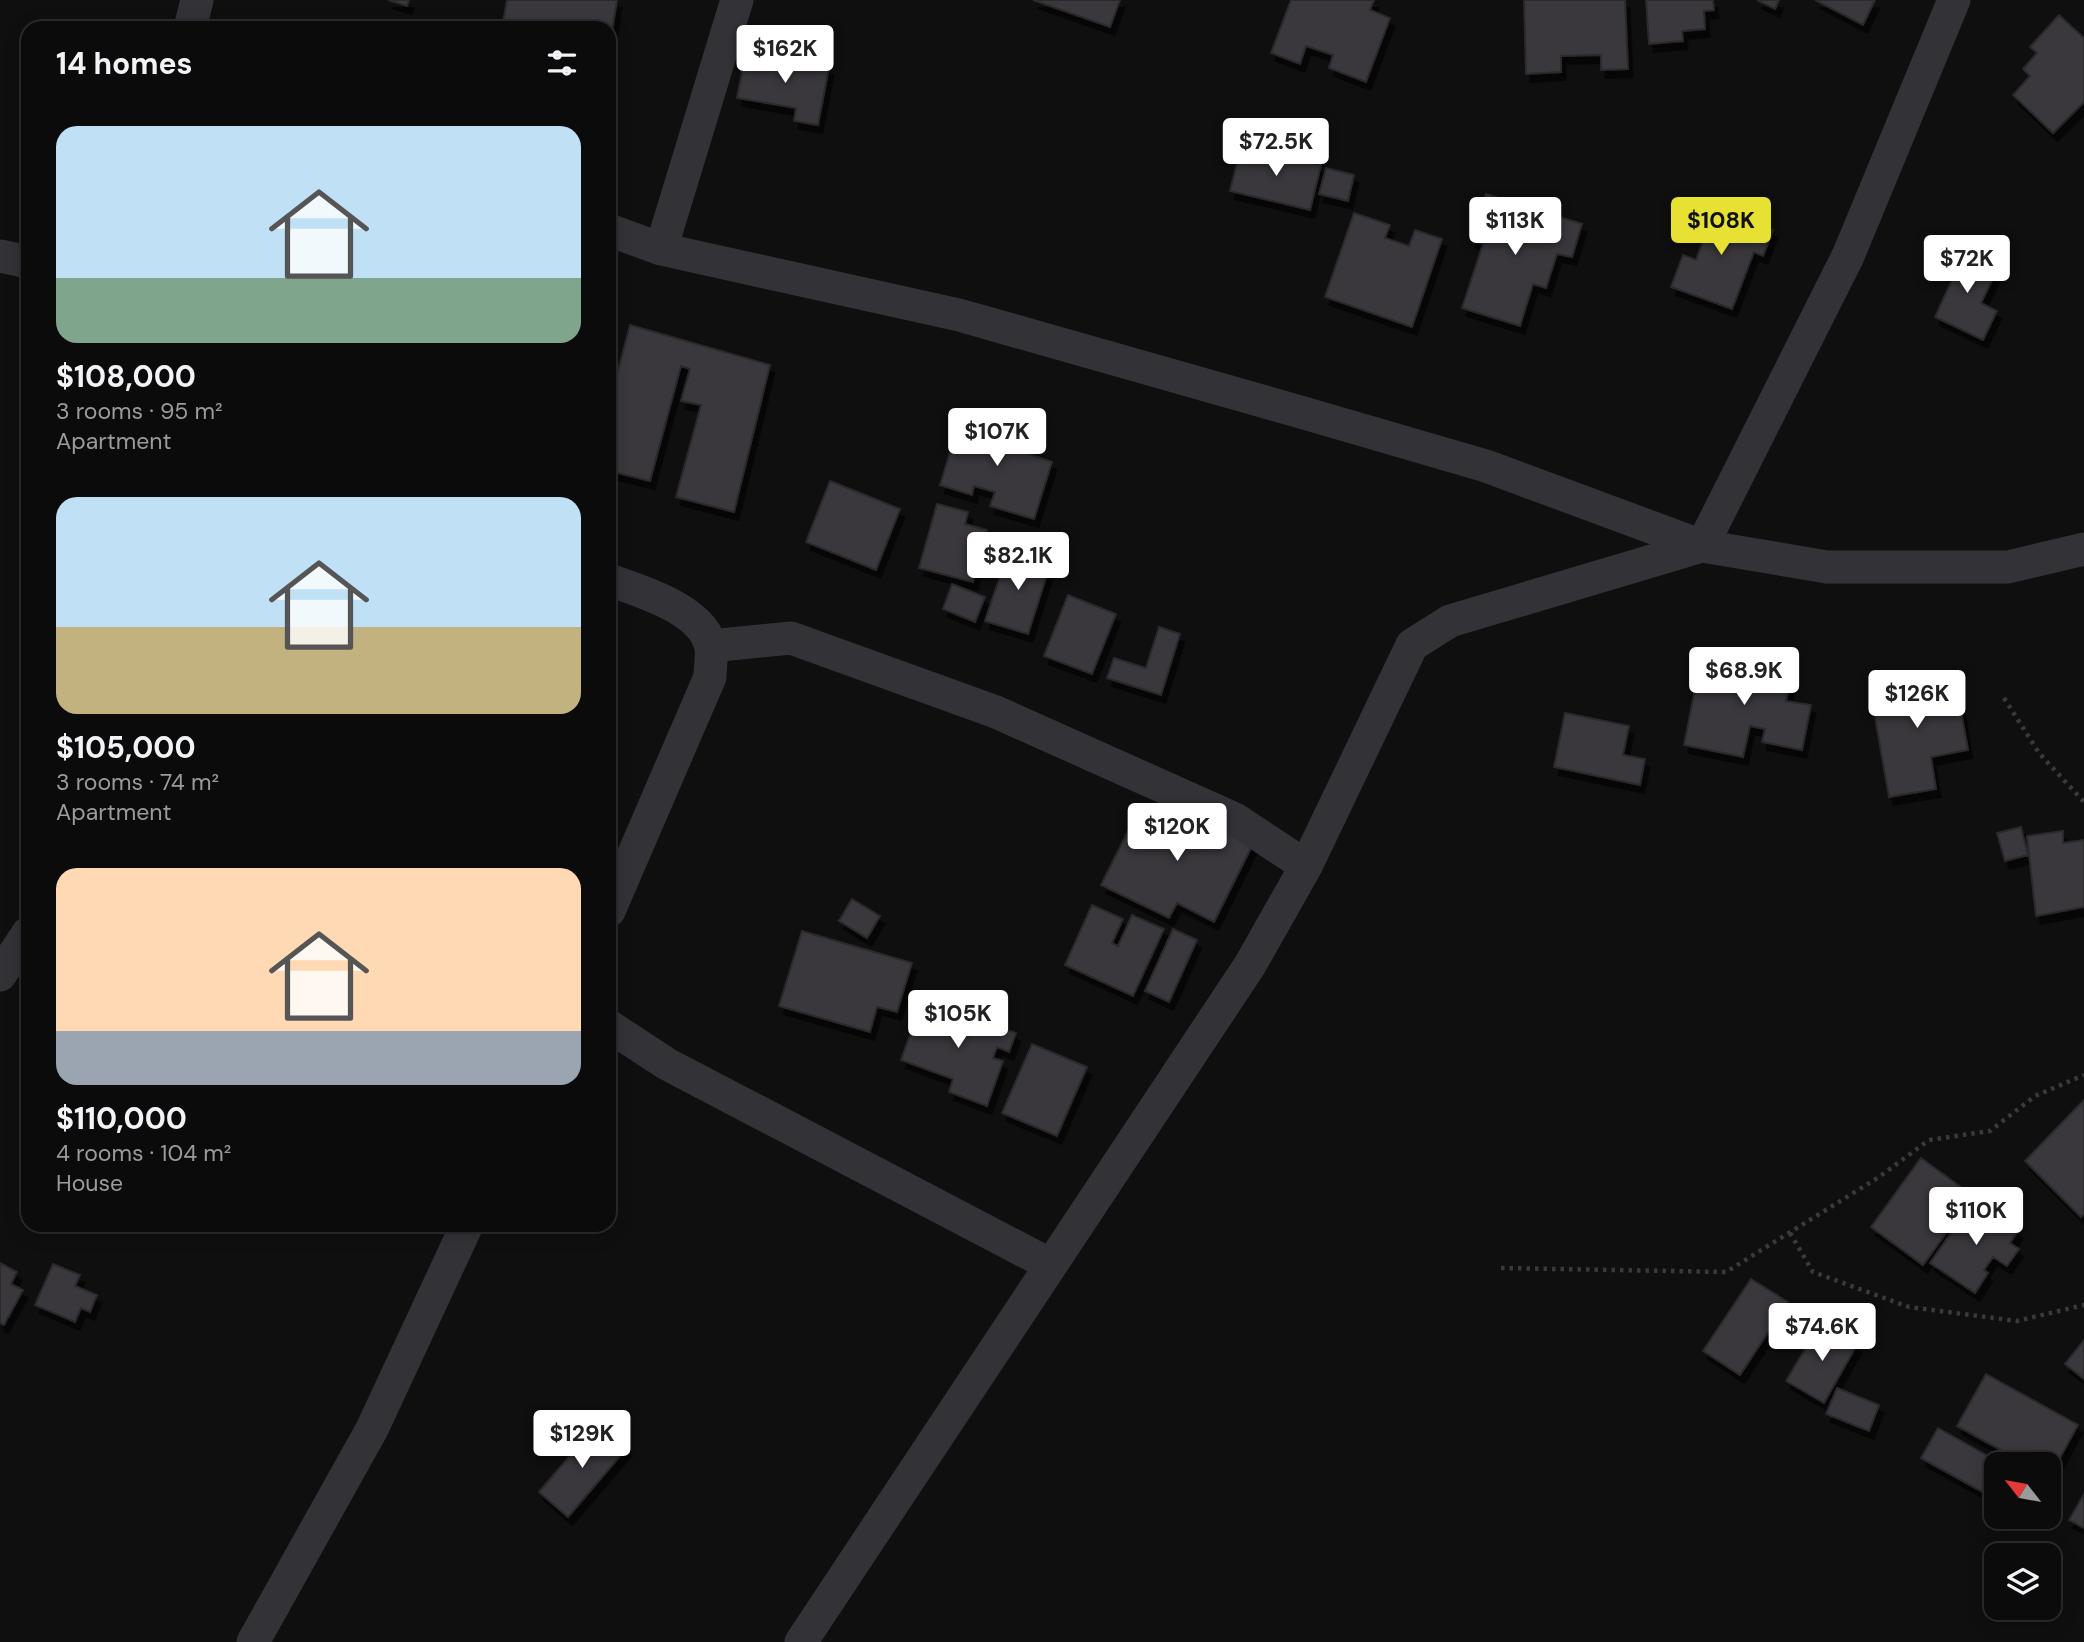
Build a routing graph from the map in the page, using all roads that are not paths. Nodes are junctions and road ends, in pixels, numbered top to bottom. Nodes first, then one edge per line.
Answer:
1 (197, 0) edge
2 (737, 0) edge
3 (1954, 0) edge
4 (192, 21) edge
5 (616, 233) edge
6 (661, 249) junction
7 (0, 256) edge
8 (21, 260) edge
9 (1702, 546) junction
10 (2084, 549) edge
11 (616, 583) edge
12 (711, 646) junction
13 (1307, 866) junction
14 (616, 895) edge
15 (21, 944) edge
16 (0, 975) edge
17 (616, 1031) edge
18 (464, 1232) edge
19 (1049, 1264) junction
20 (253, 1642) edge
21 (801, 1642) edge

1 - 4 street
2 - 6 street
3 - 9 street
5 - 6 street
6 - 9 street
7 - 8 street
9 - 10 street
9 - 13 street
11 - 12 street
12 - 13 street
12 - 14 street
13 - 19 street
15 - 16 street
17 - 19 street
18 - 20 street
19 - 21 street

